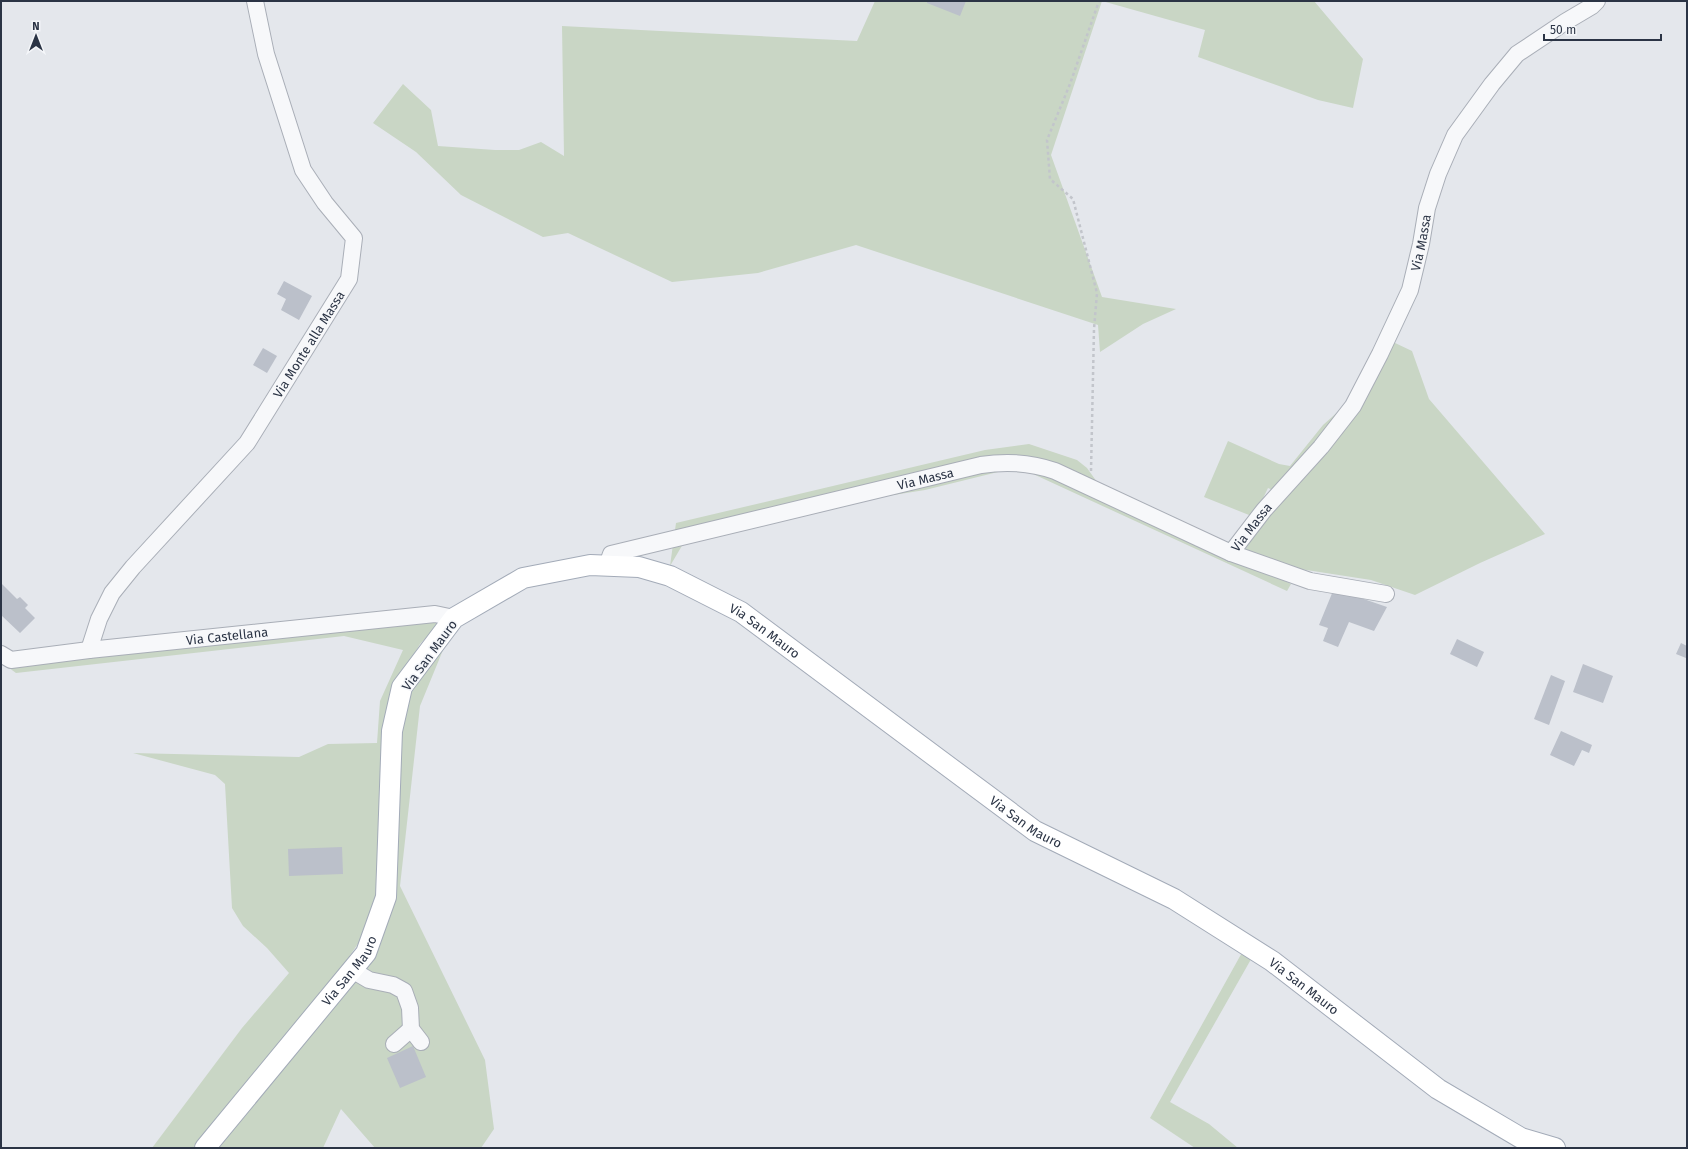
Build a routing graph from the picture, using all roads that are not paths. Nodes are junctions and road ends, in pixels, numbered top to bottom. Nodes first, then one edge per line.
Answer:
1 (256, 1) edge
2 (1597, 1) edge
3 (1232, 553) junction
4 (607, 565) junction
5 (1386, 594) dead end
6 (454, 618) junction
7 (88, 650) junction
8 (1, 654) edge
9 (352, 970) junction
10 (411, 1029) junction
11 (421, 1042) dead end
12 (394, 1044) dead end
13 (205, 1148) edge
14 (1555, 1148) edge

1 - 7 street, Via Monte alla Massa
2 - 3 street, Via Massa
3 - 4 street, Via Massa
3 - 5 street
4 - 6 main road, Via San Mauro
4 - 14 main road, Via San Mauro
6 - 7 street, Via Castellana
6 - 9 main road, Via San Mauro
7 - 8 street, Via Castellana
9 - 10 street
9 - 13 main road, Via San Mauro
10 - 11 street
10 - 12 street

